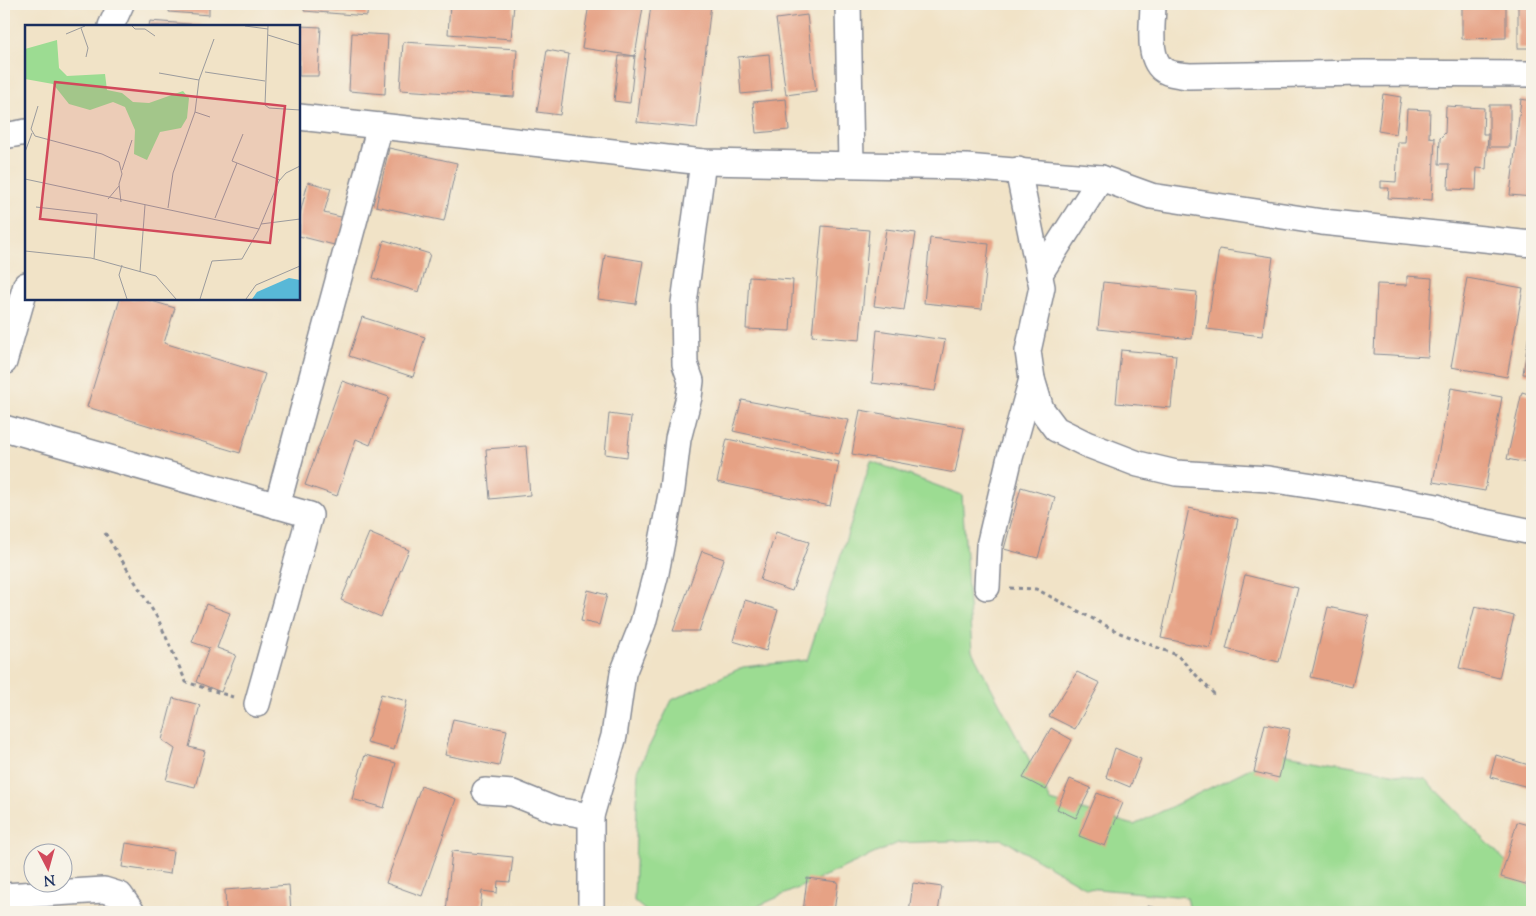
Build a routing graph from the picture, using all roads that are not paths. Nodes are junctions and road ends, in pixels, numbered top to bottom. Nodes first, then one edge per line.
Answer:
1 (120, 4) edge
2 (848, 4) edge
3 (1153, 4) edge
4 (111, 25) edge
5 (1532, 74) edge
6 (300, 117) edge
7 (380, 126) junction
8 (25, 132) edge
9 (4, 136) edge
10 (703, 162) junction
11 (851, 164) junction
12 (1018, 170) junction
13 (1101, 178) junction
14 (1532, 244) edge
15 (1039, 275) junction
16 (25, 288) edge
17 (4, 362) edge
18 (1032, 379) junction
19 (4, 428) edge
20 (277, 506) junction
21 (1532, 532) edge
22 (987, 587) road end
23 (257, 704) road end
24 (485, 791) dead end
25 (591, 816) junction
26 (4, 896) edge
27 (132, 912) edge
28 (590, 912) edge

1 - 4 street
2 - 11 street
3 - 5 street
6 - 7 street
7 - 10 street
7 - 20 street
8 - 9 street
10 - 11 street
10 - 25 street
11 - 12 street
12 - 13 street
12 - 15 street
13 - 14 street
13 - 15 street
15 - 18 street
16 - 17 street
18 - 21 street
18 - 22 street
19 - 20 street
20 - 23 street
24 - 25 street
25 - 28 street
26 - 27 street

